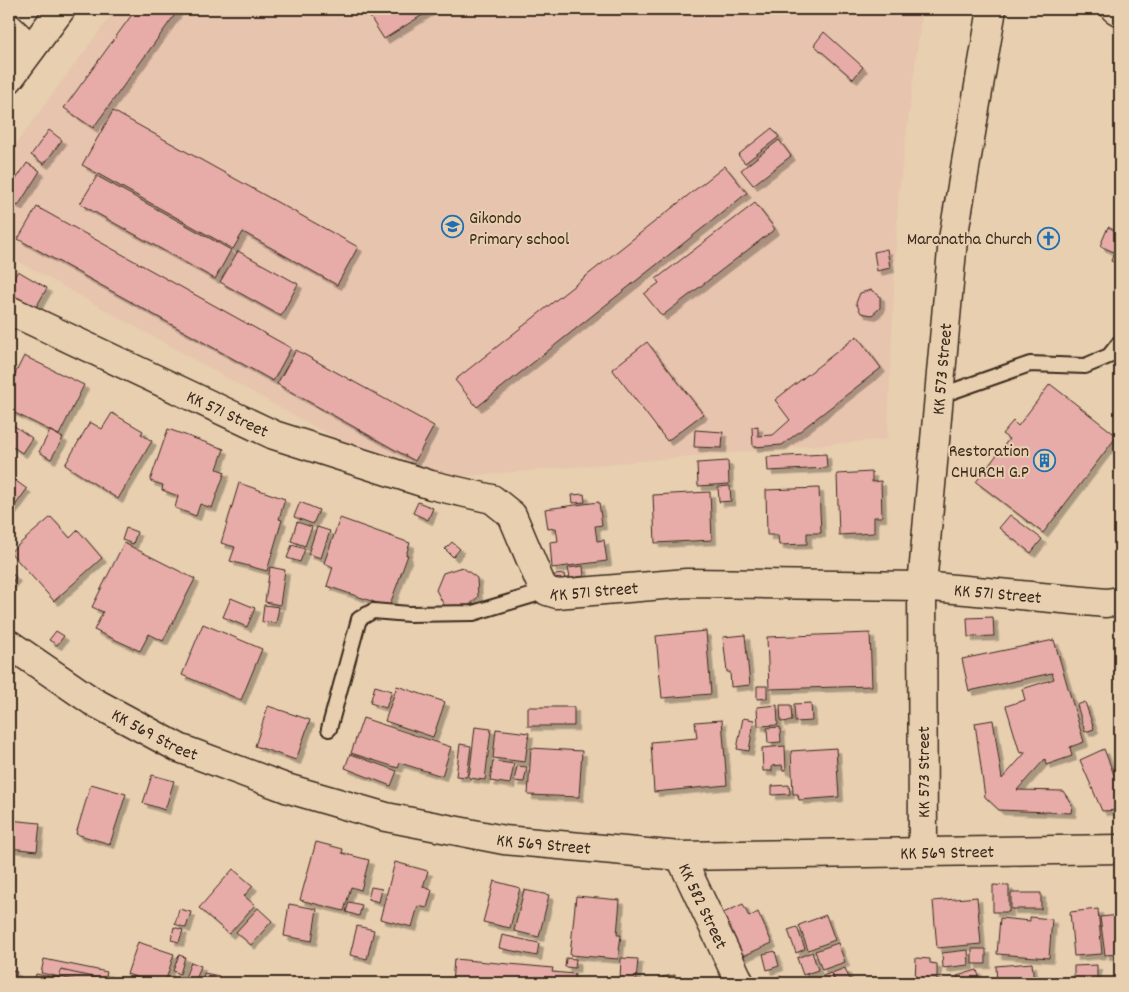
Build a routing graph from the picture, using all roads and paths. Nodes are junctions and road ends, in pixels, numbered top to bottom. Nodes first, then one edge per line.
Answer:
1 (61, 9) edge
2 (992, 9) edge
3 (1115, 9) edge
4 (1120, 12) edge
5 (9, 28) edge
6 (31, 49) junction
7 (9, 80) edge
8 (9, 310) edge
9 (1120, 342) edge
10 (939, 396) junction
11 (922, 586) junction
12 (547, 591) junction
13 (1120, 600) edge
14 (9, 644) edge
15 (329, 729) dead end
16 (1120, 849) edge
17 (923, 850) junction
18 (680, 856) junction
19 (740, 983) edge

1 - 6 street
2 - 10 street, KK 573 Street
3 - 4 street
5 - 6 street
6 - 7 street
8 - 12 street, KK 571 Street
9 - 10 lane
10 - 11 street, KK 573 Street
11 - 12 street, KK 571 Street
11 - 13 street, KK 571 Street
11 - 17 street, KK 573 Street
12 - 15 lane
14 - 18 street, KK 569 Street
16 - 17 street, KK 569 Street
17 - 18 street, KK 569 Street
18 - 19 street, KK 582 Street

